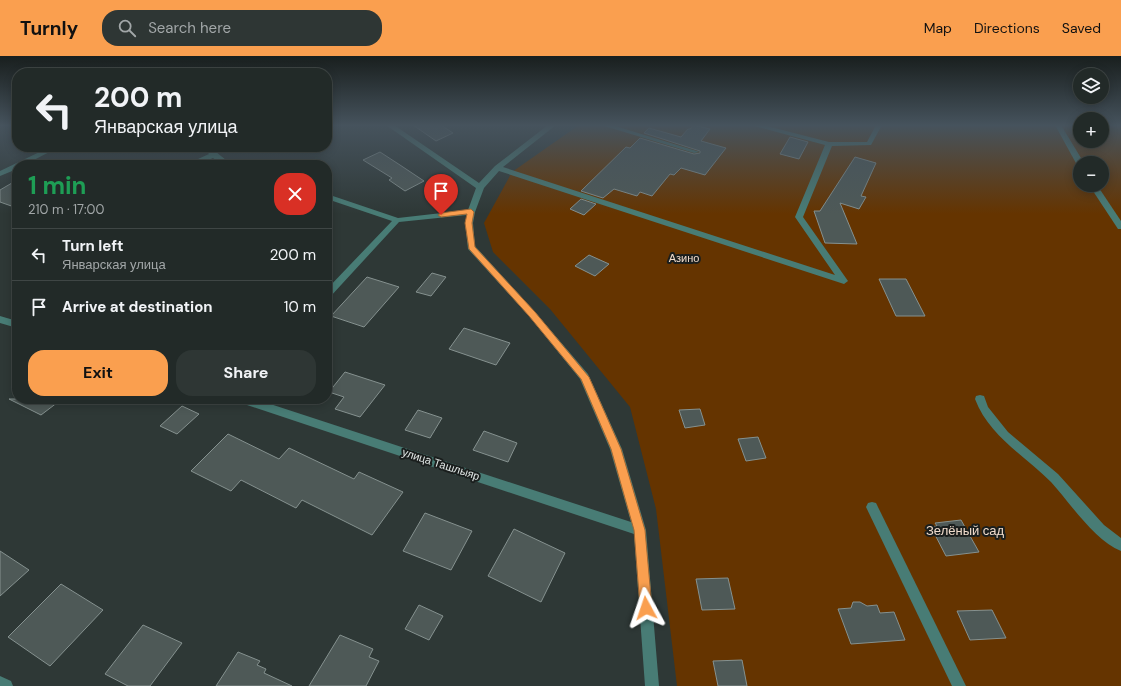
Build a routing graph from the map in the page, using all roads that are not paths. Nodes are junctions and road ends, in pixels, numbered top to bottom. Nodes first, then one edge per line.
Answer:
1 (41, 154) edge
2 (432, 154) edge
3 (515, 154) edge
4 (825, 154) edge
5 (214, 155) joint
6 (29, 160) edge
7 (201, 160) edge
8 (221, 160) edge
9 (12, 168) edge
10 (498, 168) junction
11 (0, 174) edge
12 (480, 187) junction
13 (1098, 192) edge
14 (332, 198) edge
15 (471, 212) junction
16 (397, 220) junction
17 (1121, 227) edge
18 (332, 291) edge
19 (0, 319) edge
20 (12, 323) edge
21 (980, 399) dead end
22 (257, 404) edge
23 (872, 507) dead end
24 (640, 530) junction
25 (1121, 546) edge
26 (0, 683) edge
27 (6, 686) edge
28 (652, 686) edge
29 (959, 686) edge

1 - 6 street
2 - 12 street
3 - 10 street
4 - 10 street
5 - 7 street
5 - 8 street
9 - 11 street
10 - 12 street
12 - 15 street
13 - 17 street
14 - 16 street
15 - 16 street
15 - 24 street
16 - 18 street
19 - 20 street
21 - 25 street
22 - 24 street, улица Ташлыяр
23 - 29 street
24 - 28 street
26 - 27 street

